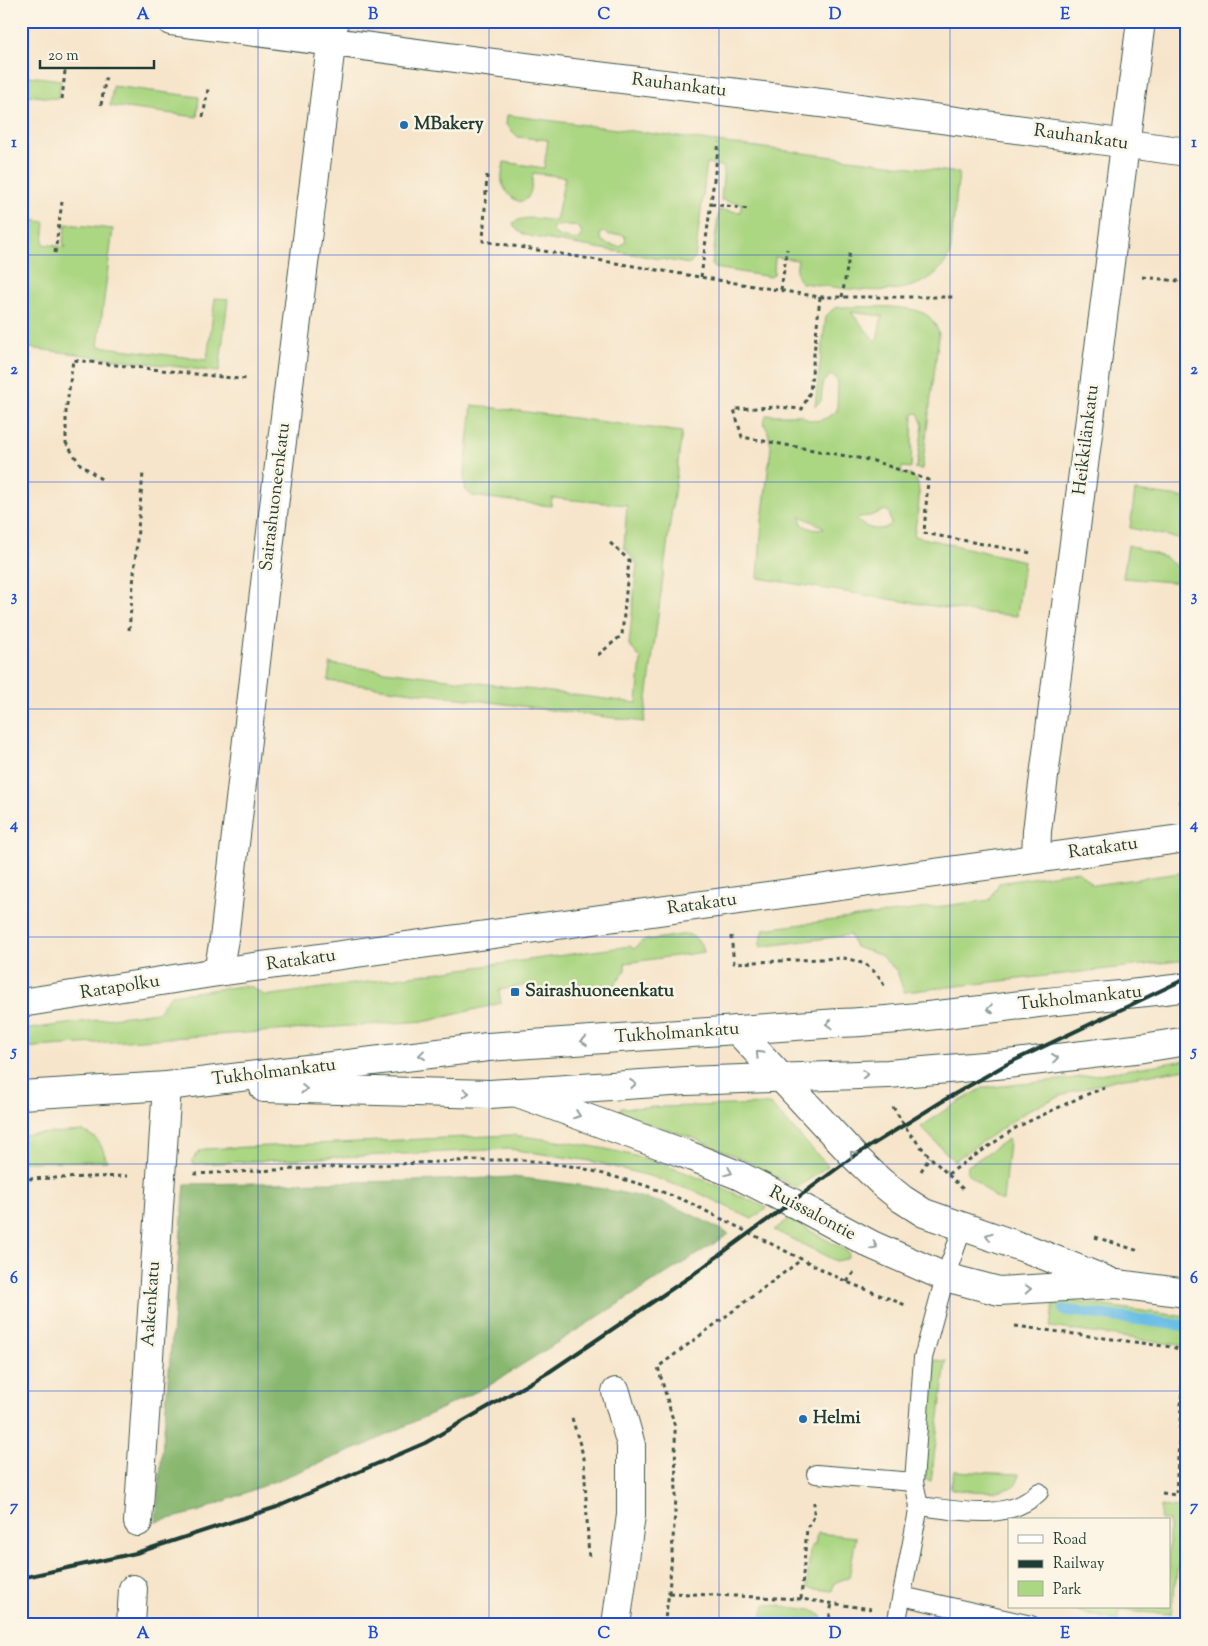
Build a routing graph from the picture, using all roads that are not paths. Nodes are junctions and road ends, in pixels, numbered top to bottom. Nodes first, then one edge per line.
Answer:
1 (171, 21) edge
2 (1141, 21) edge
3 (332, 32) edge
4 (1125, 144) junction
5 (1187, 152) edge
6 (1183, 825) edge
7 (1036, 858) junction
8 (218, 972) junction
9 (1187, 986) edge
10 (21, 1003) edge
11 (737, 1030) junction
12 (1187, 1041) edge
13 (781, 1078) junction
14 (167, 1086) junction
15 (515, 1092) junction
16 (21, 1095) edge
17 (963, 1227) junction
18 (945, 1277) junction
19 (1117, 1284) junction
20 (1187, 1293) edge
21 (616, 1392) dead end
22 (816, 1474) road end
23 (914, 1482) junction
24 (1039, 1492) dead end
25 (919, 1506) junction
26 (138, 1522) dead end
27 (133, 1589) dead end
28 (899, 1611) edge
29 (131, 1625) edge
30 (616, 1625) edge
31 (1031, 1625) edge

1 - 3 street, Rauhankatu
2 - 4 street, Heikkilänkatu
3 - 4 street, Rauhankatu
3 - 8 street, Sairashuoneenkatu
4 - 5 street, Rauhankatu
4 - 7 street, Heikkilänkatu
6 - 7 street, Ratakatu
7 - 8 street, Ratakatu
8 - 10 street, Ratapolku
9 -> 11 street, Tukholmankatu
13 -> 11 street, Ruissalontie
11 -> 14 street, Tukholmankatu
13 -> 12 street, Tukholmankatu
15 -> 13 street, Tukholmankatu
17 -> 13 street, Ruissalontie
14 -> 15 street, Tukholmankatu
14 - 16 street, Tukholmankatu
14 - 26 street, Aakenkatu
15 -> 18 street, Ruissalontie
17 - 18 lane
19 -> 17 street, Ruissalontie
18 -> 19 street, Ruissalontie
18 - 23 lane
19 - 20 street, Ruissalontie
21 - 30 street
22 - 23 lane
23 - 25 lane
24 - 25 lane
25 - 28 lane
27 - 29 street
28 - 31 lane

